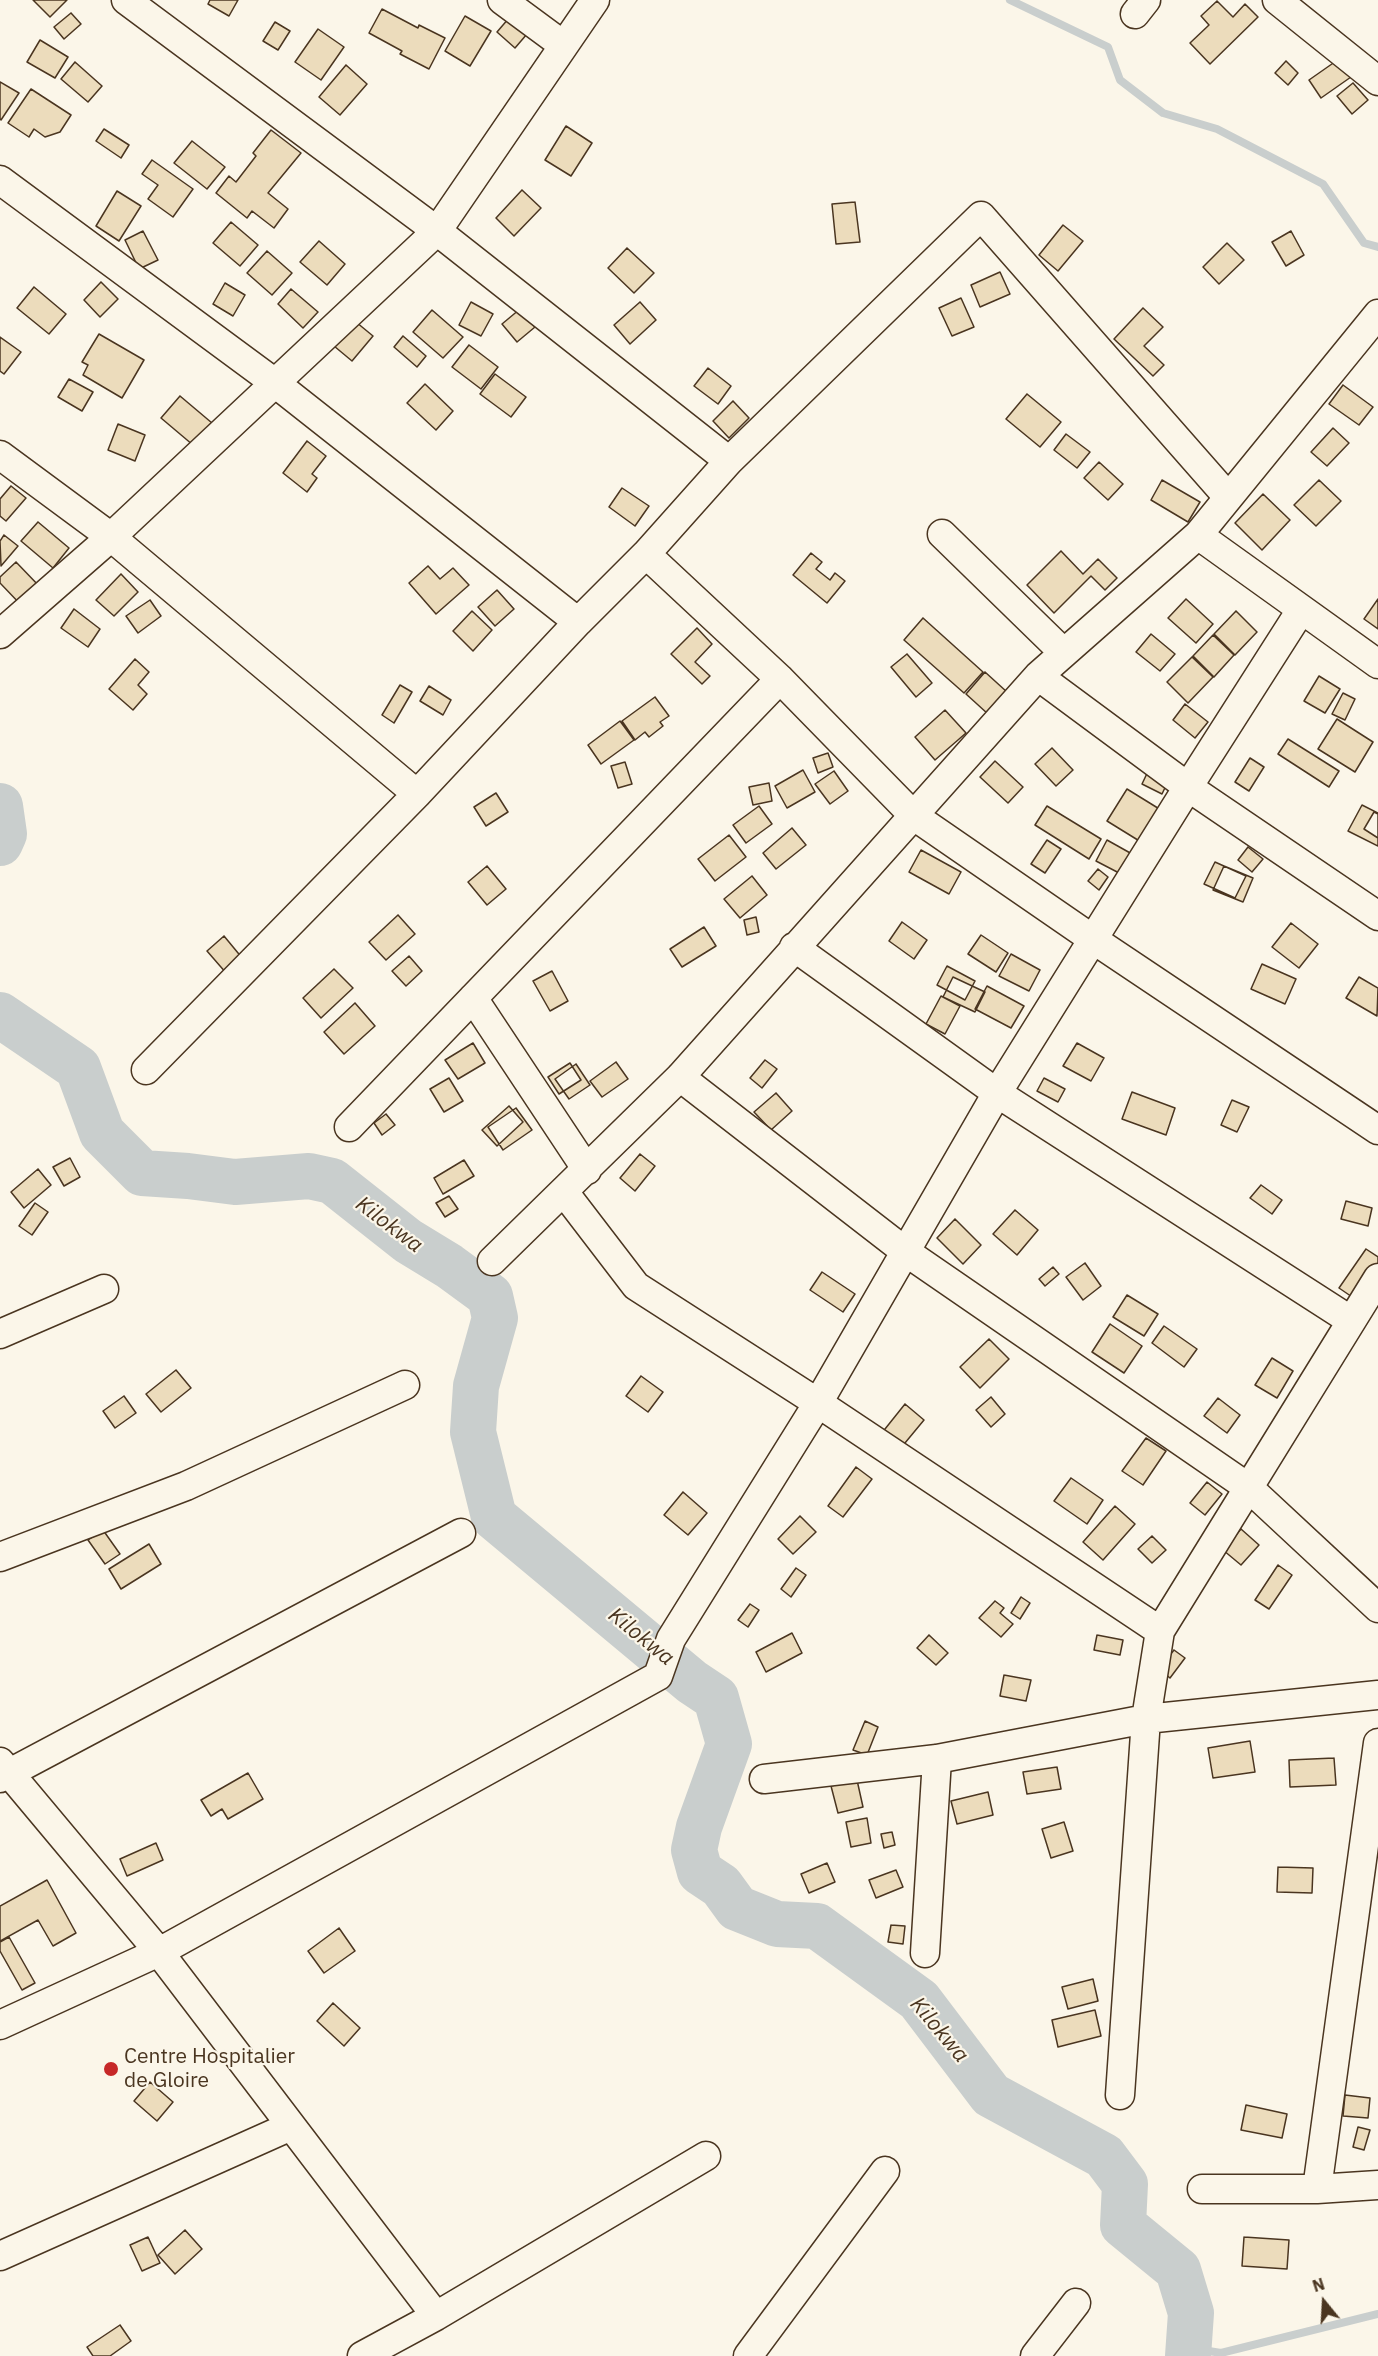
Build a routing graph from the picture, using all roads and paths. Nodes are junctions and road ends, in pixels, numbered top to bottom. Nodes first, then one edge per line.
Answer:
1 (126, 0) edge
2 (502, 0) edge
3 (595, 0) edge
4 (1277, 0) edge
5 (563, 45) junction
6 (1378, 81) edge
7 (0, 180) edge
8 (437, 231) junction
9 (1375, 324) edge
10 (274, 383) junction
11 (0, 455) edge
12 (729, 461) junction
13 (1228, 497) junction
14 (942, 534) dead end
15 (1198, 535) junction
16 (111, 537) junction
17 (646, 554) junction
18 (1301, 610) junction
19 (579, 622) junction
20 (0, 634) edge
21 (1063, 652) junction
22 (1378, 664) edge
23 (1038, 676) junction
24 (780, 679) junction
25 (1188, 787) junction
26 (417, 794) junction
27 (914, 816) junction
28 (1378, 916) edge
29 (1094, 940) junction
30 (794, 947) junction
31 (472, 998) junction
32 (146, 1070) dead end
33 (680, 1077) junction
34 (998, 1093) junction
35 (349, 1127) dead end
36 (1378, 1130) edge
37 (587, 1170) junction
38 (564, 1192) junction
39 (906, 1252) junction
40 (492, 1261) dead end
41 (1378, 1278) edge
42 (104, 1289) dead end
43 (1350, 1320) junction
44 (0, 1334) edge
45 (405, 1385) dead end
46 (818, 1403) junction
47 (1249, 1488) junction
48 (461, 1533) dead end
49 (0, 1557) edge
50 (1378, 1608) edge
51 (1160, 1631) junction
52 (1378, 1695) edge
53 (1146, 1719) junction
54 (1378, 1743) edge
55 (937, 1759) junction
56 (3, 1771) edge
57 (764, 1779) dead end
58 (159, 1952) junction
59 (925, 1953) dead end
60 (0, 2025) edge
61 (1119, 2095) dead end
62 (291, 2126) junction
63 (706, 2156) dead end
64 (885, 2171) dead end
65 (1378, 2185) edge
66 (1202, 2189) dead end
67 (1317, 2189) junction
68 (0, 2256) edge
69 (1076, 2303) dead end
70 (436, 2316) junction
71 (362, 2356) edge
72 (748, 2356) edge
73 (1035, 2356) edge

1 - 8 street
2 - 5 street
3 - 5 street
4 - 6 street
5 - 8 street
7 - 10 street
8 - 10 street
8 - 12 street
9 - 13 street
10 - 16 street
10 - 19 street
11 - 16 street
12 - 13 street
12 - 17 street
13 - 15 street
14 - 21 street
15 - 18 street
15 - 21 street
16 - 20 street
16 - 26 street
17 - 19 street
17 - 24 street
18 - 22 street
18 - 25 street
19 - 26 street
21 - 23 street
23 - 25 street
23 - 27 street
24 - 27 street
24 - 31 street
25 - 28 street
25 - 29 street
26 - 32 street
27 - 29 street
27 - 30 street
29 - 34 street
29 - 36 street
30 - 33 street
30 - 34 street
31 - 35 street
31 - 37 street
33 - 37 street
33 - 39 street
34 - 39 street
34 - 43 street
37 - 38 street
38 - 40 street
38 - 46 street
39 - 46 street
39 - 47 street
41 - 43 street
42 - 44 street
43 - 47 street
45 - 49 street
46 - 51 street
46 - 58 street
47 - 50 street
47 - 51 street
48 - 56 street
51 - 53 street
52 - 53 street
53 - 55 street
53 - 61 street
54 - 67 street
55 - 57 street
55 - 59 street
56 - 58 street
58 - 60 street
58 - 62 street
62 - 68 street
62 - 70 street
63 - 70 street
64 - 72 street
65 - 67 street
66 - 67 street
69 - 73 street
70 - 71 street

